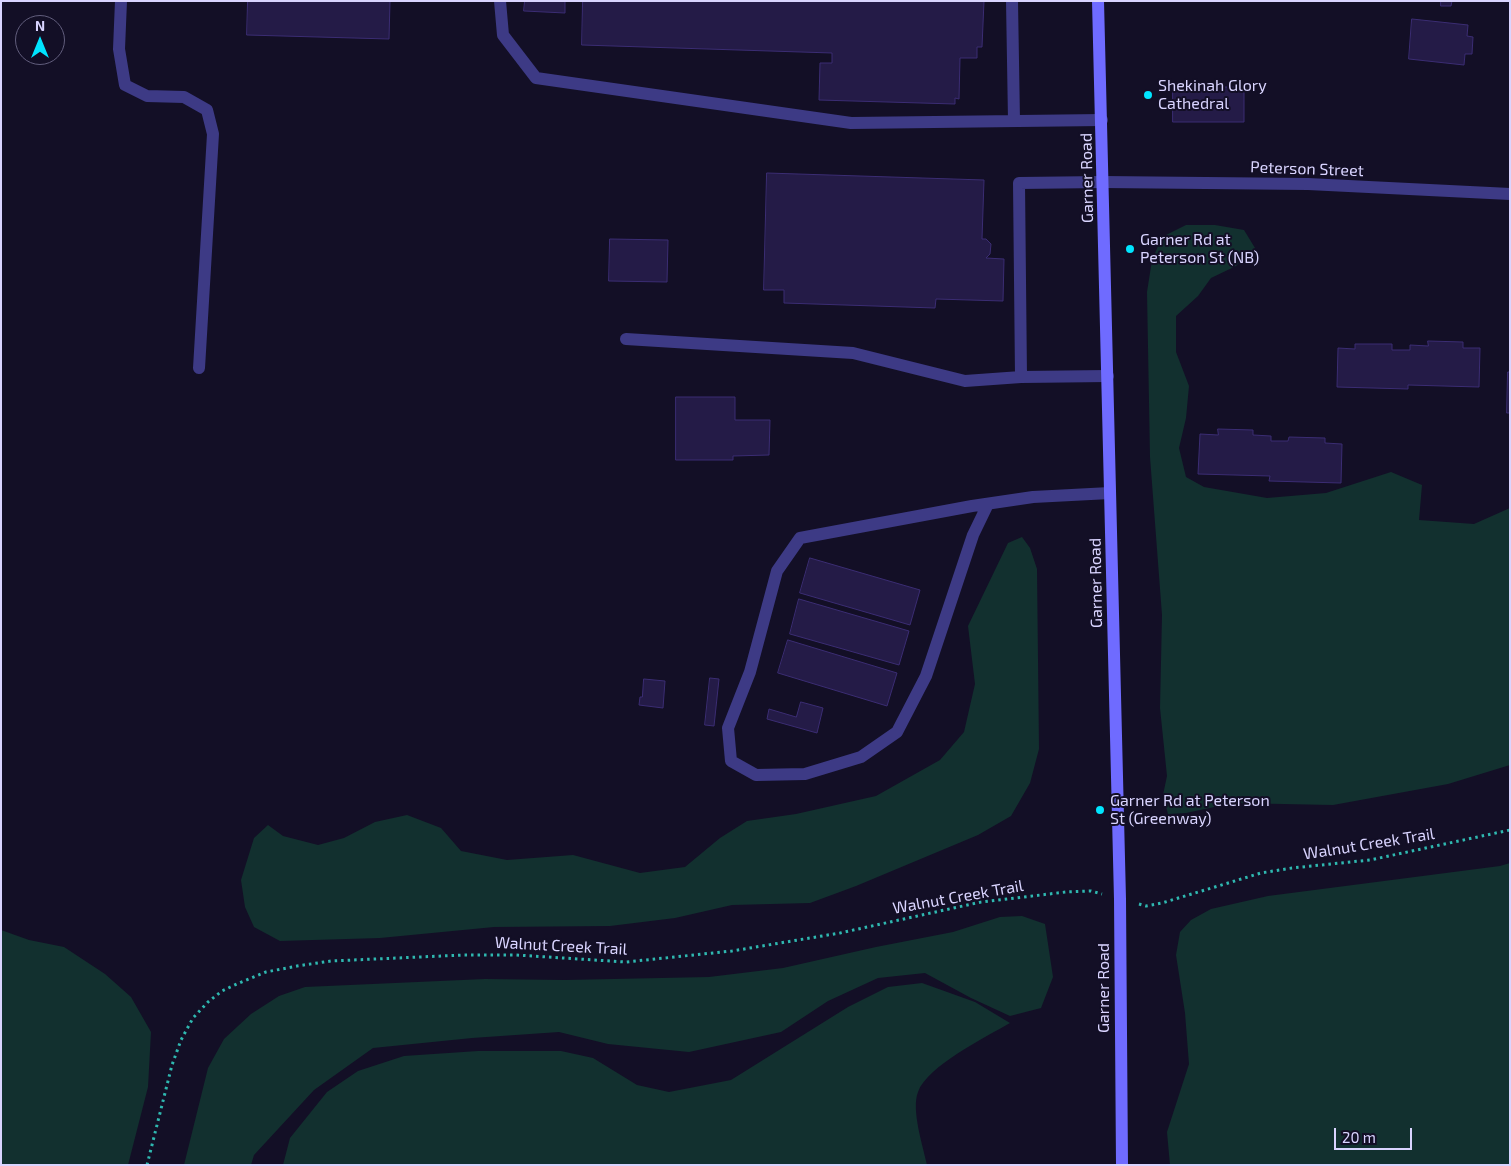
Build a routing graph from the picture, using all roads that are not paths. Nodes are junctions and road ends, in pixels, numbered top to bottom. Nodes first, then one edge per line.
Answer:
1 (121, 1) edge
2 (500, 1) edge
3 (1012, 1) edge
4 (1098, 1) edge
5 (1102, 120) junction
6 (1014, 121) junction
7 (1104, 182) junction
8 (1510, 194) edge
9 (626, 339) dead end
10 (199, 368) dead end
11 (1108, 376) junction
12 (1021, 377) junction
13 (1110, 493) junction
14 (988, 504) junction
15 (1122, 1165) edge

1 - 10 street
2 - 6 street
3 - 6 street
4 - 5 main road, Garner Road
5 - 6 street
5 - 7 main road, Garner Road
7 - 8 street, Peterson Street
7 - 11 main road, Garner Road
7 - 12 street, Peterson Street
9 - 12 street
11 - 12 street
11 - 13 main road, Garner Road
13 - 14 street
13 - 15 main road, Garner Road
14 - 14 street

